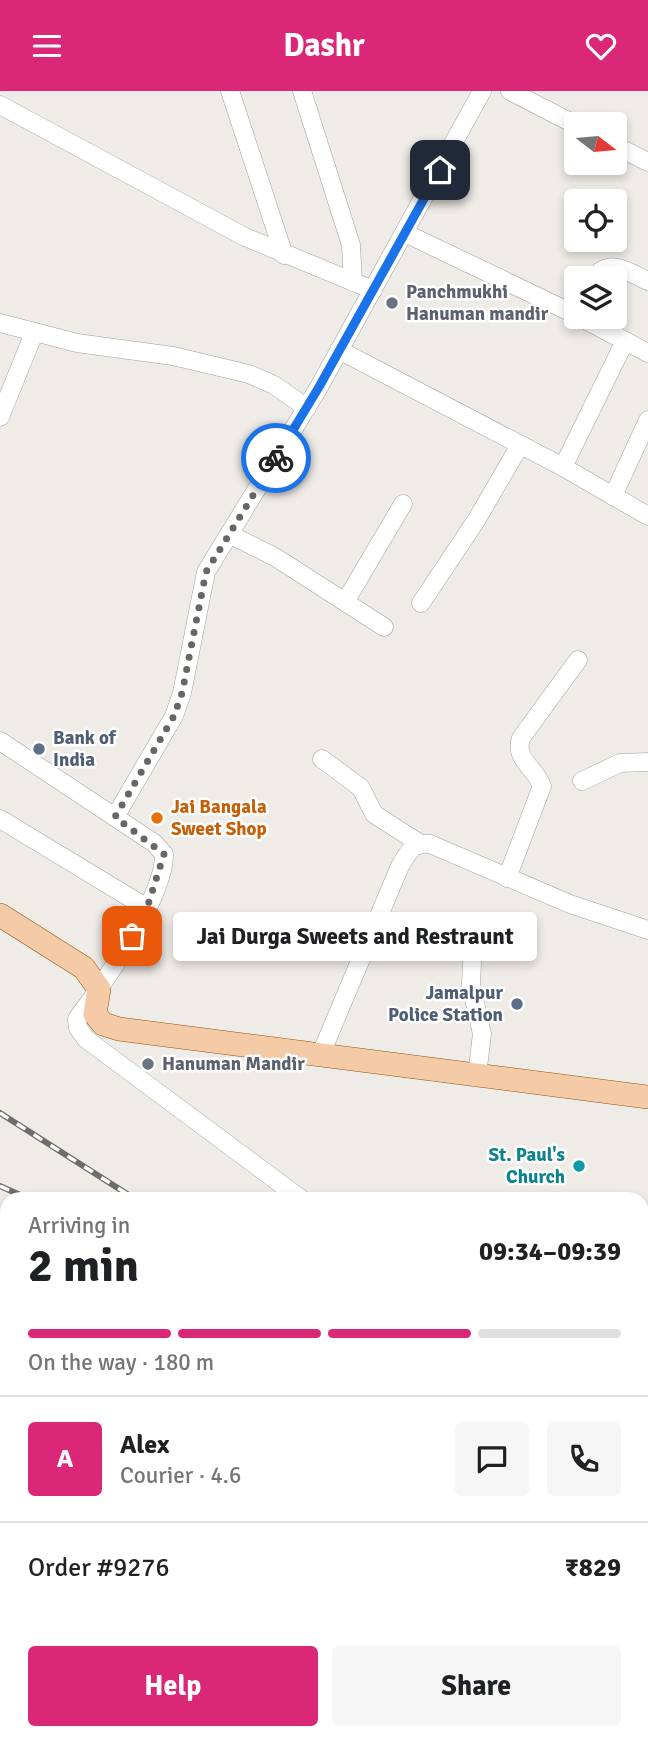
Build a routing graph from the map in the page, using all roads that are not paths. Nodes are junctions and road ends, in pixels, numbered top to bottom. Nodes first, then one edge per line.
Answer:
1 (230, 91) edge
2 (302, 91) edge
3 (482, 91) edge
4 (510, 91) edge
5 (0, 105) edge
6 (564, 119) edge
7 (627, 152) edge
8 (648, 162) edge
9 (405, 233) junction
10 (284, 255) junction
11 (627, 272) edge
12 (648, 281) edge
13 (352, 282) junction
14 (373, 290) junction
15 (564, 308) edge
16 (0, 323) edge
17 (603, 329) edge
18 (34, 333) junction
19 (625, 341) junction
20 (339, 350) junction
21 (648, 353) edge
22 (307, 408) junction
23 (0, 417) edge
24 (648, 420) edge
25 (520, 445) junction
26 (563, 467) junction
27 (613, 496) junction
28 (403, 504) dead end
29 (648, 516) edge
30 (229, 534) junction
31 (345, 602) junction
32 (421, 603) dead end
33 (384, 627) dead end
34 (578, 660) dead end
35 (0, 741) edge
36 (322, 759) dead end
37 (648, 762) edge
38 (582, 781) dead end
39 (115, 817) junction
40 (0, 819) edge
41 (419, 843) junction
42 (507, 878) junction
43 (147, 908) junction
44 (0, 915) edge
45 (648, 930) edge
46 (473, 940) dead end
47 (99, 989) junction
48 (119, 1029) junction
49 (99, 1049) junction
50 (320, 1056) junction
51 (477, 1075) junction
52 (648, 1097) edge
53 (292, 1192) edge

1 - 10 street
2 - 13 street
3 - 9 street
4 - 6 street
5 - 10 street
7 - 8 street
9 - 14 street
9 - 15 street
10 - 13 street
11 - 12 street
13 - 14 street
14 - 20 street
16 - 18 street
17 - 19 street
18 - 22 street
18 - 23 street
19 - 21 street
19 - 26 street
20 - 22 street
20 - 25 street
22 - 30 street
24 - 27 street
25 - 26 street
25 - 32 street
26 - 27 street
27 - 29 street
28 - 31 street
30 - 31 street
30 - 39 street
31 - 33 street
34 - 42 street
35 - 39 street
36 - 41 street
37 - 38 street
39 - 43 street
40 - 43 street
41 - 42 street
41 - 50 street
42 - 45 street
43 - 47 street
44 - 47 main road
46 - 51 street
47 - 48 main road
47 - 49 street
48 - 49 street
48 - 50 main road
49 - 53 street
50 - 51 main road
51 - 52 main road

